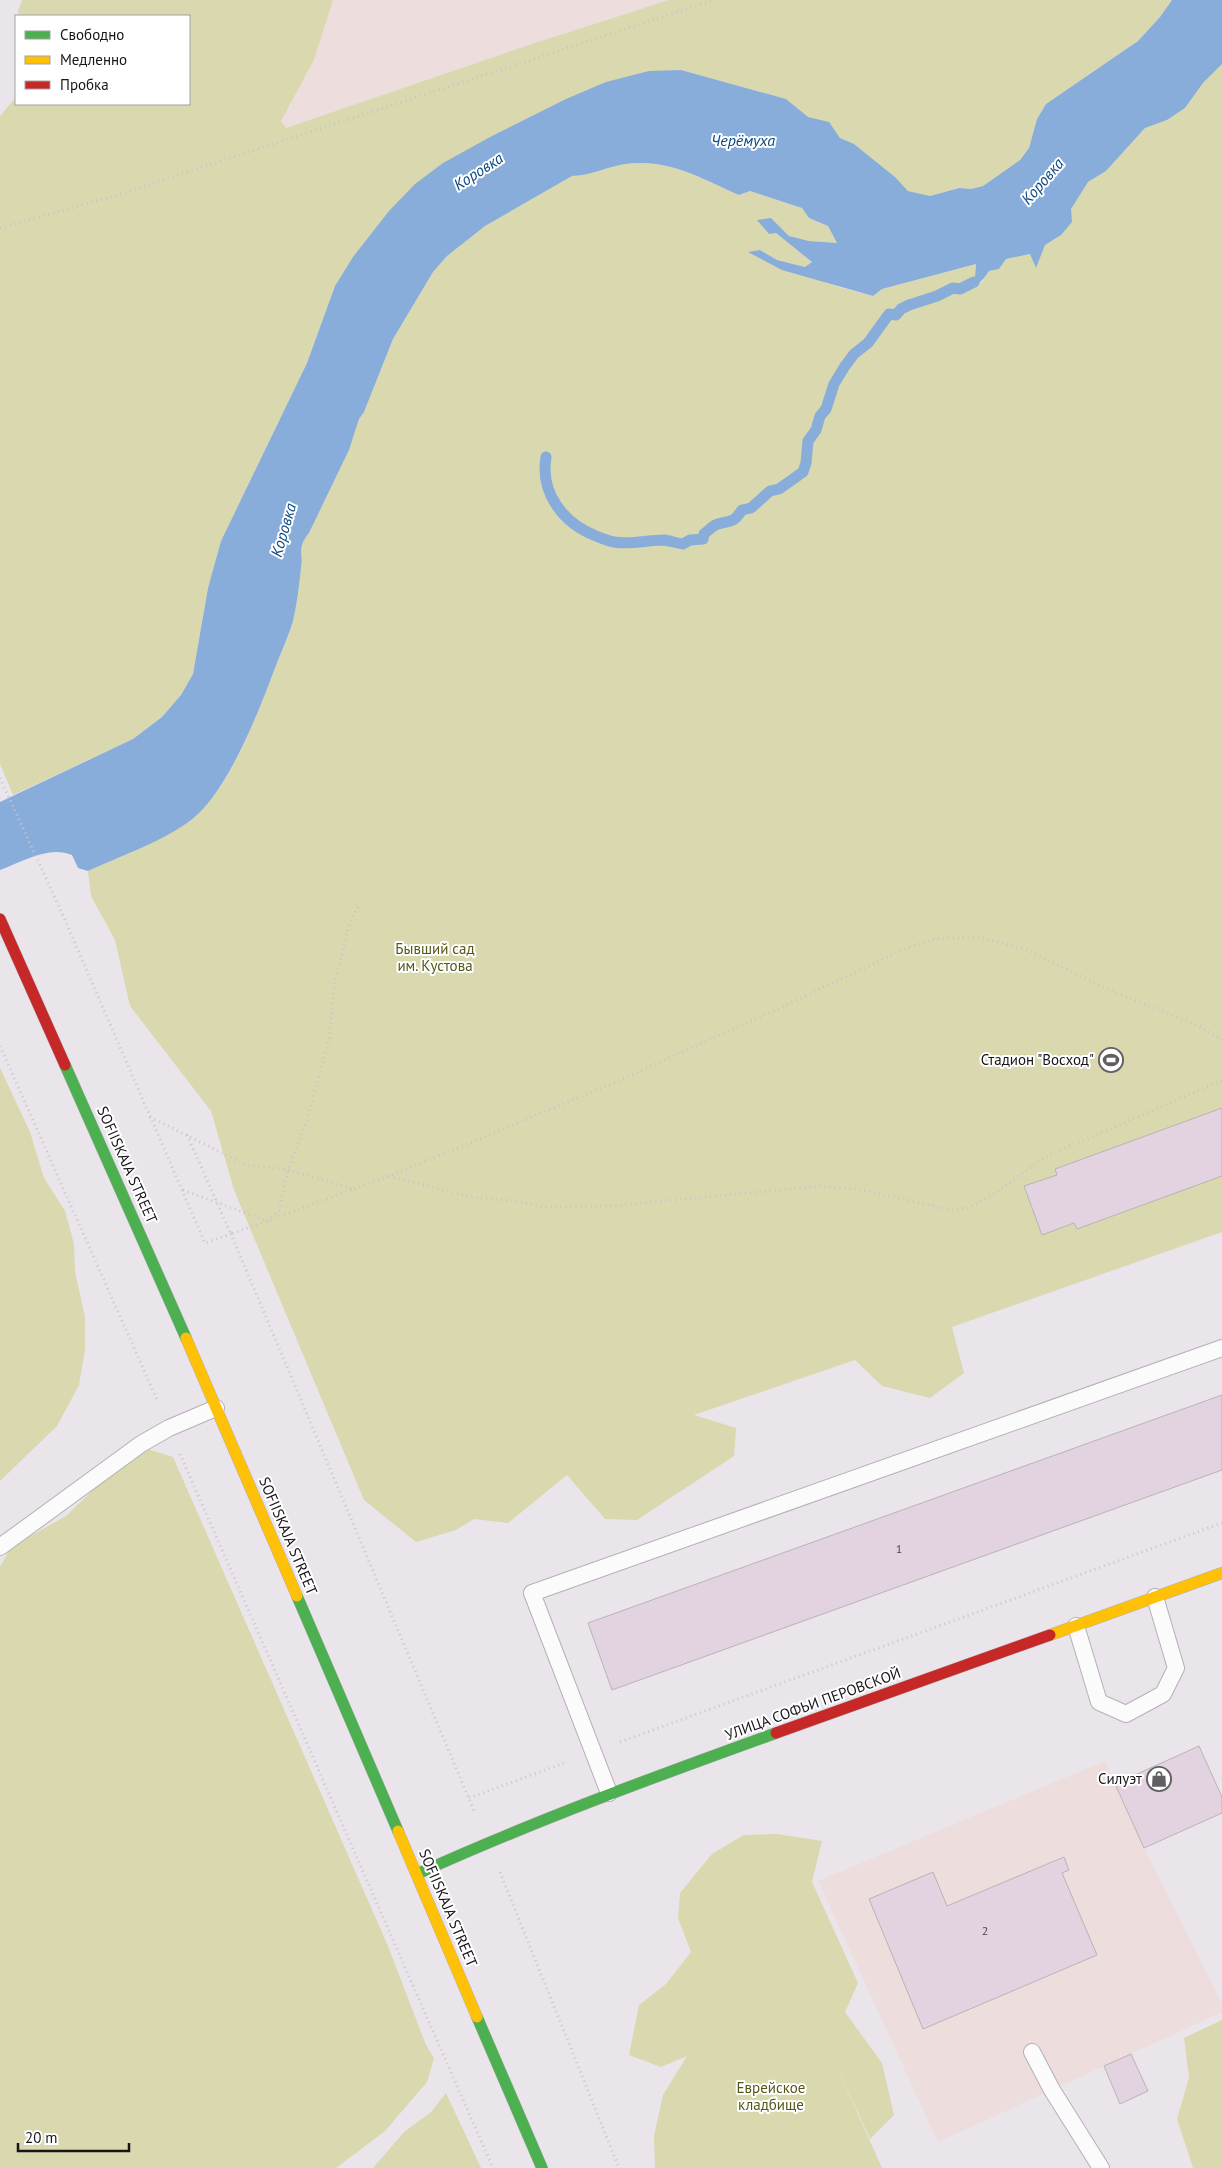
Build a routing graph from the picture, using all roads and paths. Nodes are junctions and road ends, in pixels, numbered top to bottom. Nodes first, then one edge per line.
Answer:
1 (714, 0) edge
2 (0, 228) edge
3 (0, 778) edge
4 (360, 904) dead end
5 (0, 919) edge
6 (1222, 1040) edge
7 (0, 1046) edge
8 (1222, 1080) edge
9 (150, 1117) junction
10 (187, 1135) junction
11 (288, 1170) junction
12 (389, 1176) junction
13 (355, 1189) junction
14 (182, 1190) junction
15 (216, 1202) junction
16 (267, 1221) junction
17 (231, 1234) junction
18 (1222, 1348) edge
19 (216, 1408) junction
20 (169, 1428) junction
21 (1222, 1523) edge
22 (0, 1547) edge
23 (1222, 1573) edge
24 (1154, 1597) junction
25 (1076, 1626) junction
26 (593, 1752) junction
27 (609, 1794) junction
28 (469, 1798) junction
29 (488, 1842) junction
30 (418, 1874) junction
31 (1032, 2052) dead end
32 (492, 2168) edge
33 (542, 2168) edge
34 (619, 2168) edge
35 (1101, 2168) edge

1 - 2 path
3 - 9 path
4 - 11 path
5 - 19 main road, SOFIISKAJA STREET
6 - 12 path
7 - 20 path
8 - 12 path
9 - 10 path
9 - 14 path
10 - 11 path
10 - 15 path
11 - 13 path
11 - 16 path
12 - 13 path
13 - 16 path
14 - 15 path
14 - 17 path
15 - 16 path
15 - 17 path
16 - 17 path
17 - 28 path
18 - 26 lane
19 - 20 lane
19 - 30 main road, SOFIISKAJA STREET
20 - 22 lane
20 - 32 path
21 - 26 path
23 - 24 main road, УЛИЦА СОФЬИ ПЕРОВСКОЙ
24 - 25 main road, УЛИЦА СОФЬИ ПЕРОВСКОЙ
24 - 25 lane
25 - 27 main road, УЛИЦА СОФЬИ ПЕРОВСКОЙ
26 - 27 lane
26 - 28 path
27 - 29 main road, УЛИЦА СОФЬИ ПЕРОВСКОЙ
28 - 29 path
29 - 30 main road, УЛИЦА СОФЬИ ПЕРОВСКОЙ
29 - 34 path
30 - 33 main road, SOFIISKAJA STREET
31 - 35 lane

